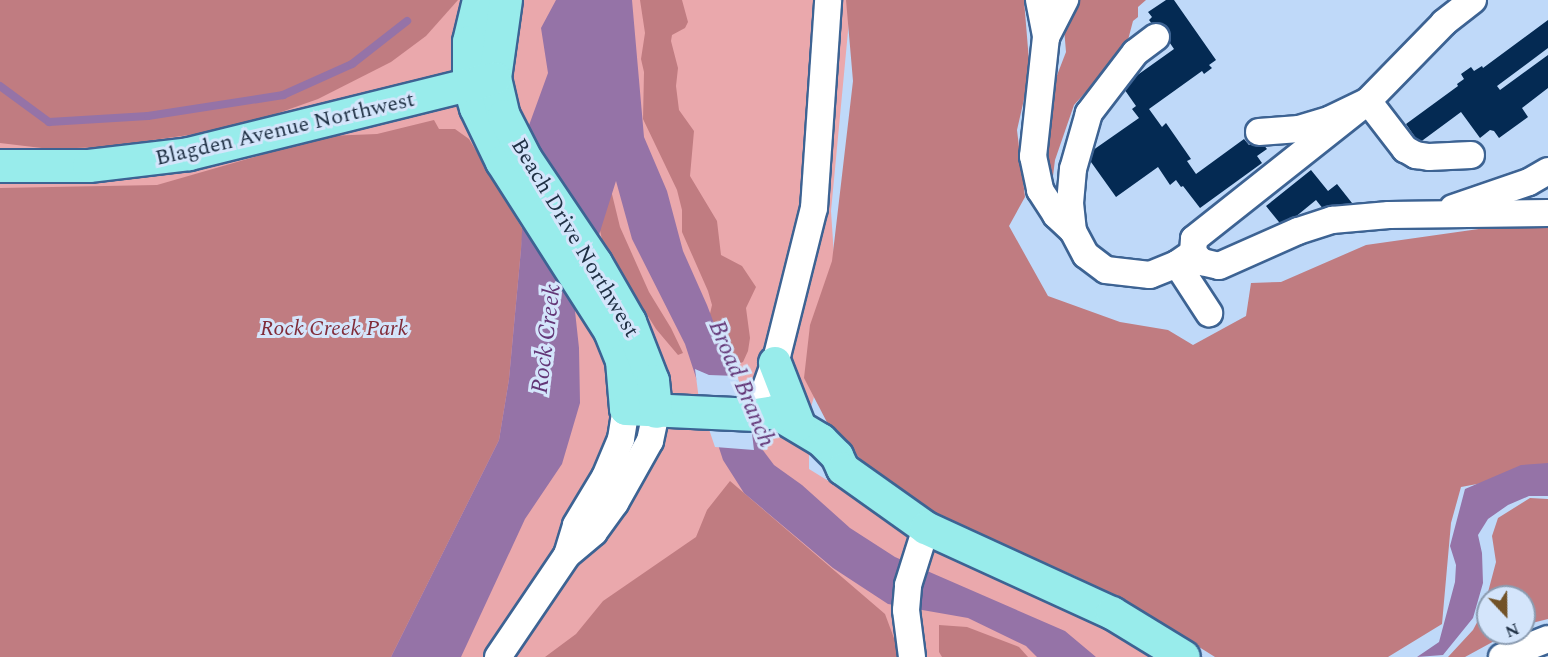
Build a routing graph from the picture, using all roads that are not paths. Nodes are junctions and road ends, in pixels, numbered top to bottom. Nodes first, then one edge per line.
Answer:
1 (478, 0) edge
2 (506, 0) edge
3 (828, 0) edge
4 (1039, 0) edge
5 (1065, 0) edge
6 (1473, 0) edge
7 (1046, 37) junction
8 (1156, 37) dead end
9 (482, 81) junction
10 (1368, 101) junction
11 (1259, 132) dead end
12 (1471, 155) dead end
13 (0, 166) edge
14 (1548, 171) edge
15 (1548, 213) edge
16 (1434, 215) junction
17 (1073, 231) junction
18 (1185, 259) junction
19 (1209, 314) dead end
20 (775, 363) junction
21 (641, 410) junction
22 (753, 415) junction
23 (799, 425) junction
24 (843, 469) junction
25 (926, 528) junction
26 (1548, 639) edge
27 (498, 657) edge
28 (912, 657) edge
29 (1184, 657) edge
30 (1502, 657) edge

1 - 9 main road, Beach Drive Northwest
2 - 9 main road, Beach Drive Northwest
3 - 20 street
4 - 7 street
5 - 7 street
6 - 10 street
7 - 17 street
8 - 17 street
9 - 13 main road, Blagden Avenue Northwest
9 - 21 main road, Beach Drive Northwest
10 - 11 street
10 - 12 street
10 - 18 street
14 - 16 street
15 - 16 street
16 - 18 street
17 - 18 street
18 - 19 street
20 - 22 street
20 - 23 main road
21 - 22 main road
21 - 27 street, Beach Drive Northwest
22 - 23 main road
22 - 24 main road
23 - 24 main road
24 - 25 main road
25 - 28 street
25 - 29 main road
26 - 30 street

